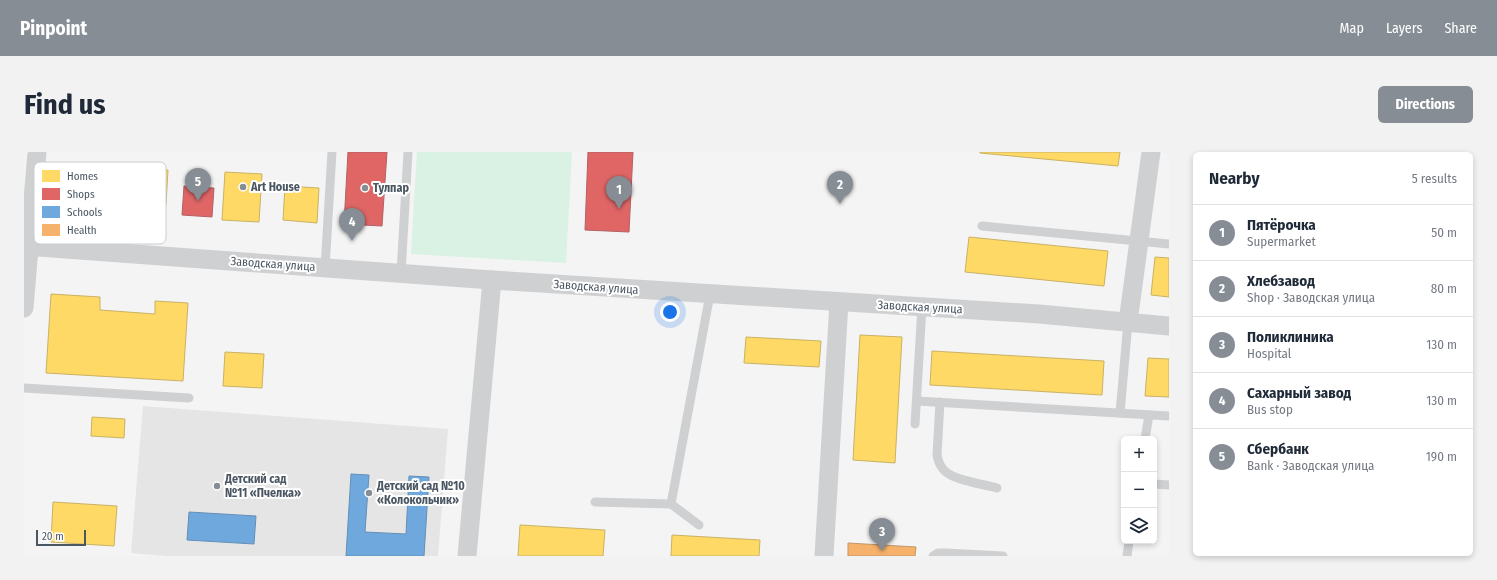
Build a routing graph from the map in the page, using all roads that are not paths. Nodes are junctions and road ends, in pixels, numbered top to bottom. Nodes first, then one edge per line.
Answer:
1 (37, 152) edge
2 (332, 152) edge
3 (408, 152) edge
4 (1151, 152) edge
5 (36, 162) edge
6 (34, 180) edge
7 (982, 226) dead end
8 (1139, 241) junction
9 (1169, 244) edge
10 (27, 246) edge
11 (325, 268) junction
12 (401, 273) junction
13 (492, 280) junction
14 (710, 294) junction
15 (839, 302) junction
16 (922, 307) junction
17 (24, 308) edge
18 (1128, 322) junction
19 (1169, 326) edge
20 (24, 388) edge
21 (189, 398) dead end
22 (917, 401) junction
23 (940, 402) junction
24 (1120, 413) junction
25 (1149, 415) junction
26 (1169, 416) edge
27 (915, 424) dead end
28 (1146, 436) edge
29 (1157, 484) edge
30 (1169, 485) edge
31 (997, 488) dead end
32 (595, 502) dead end
33 (671, 504) junction
34 (698, 525) dead end
35 (1129, 544) edge
36 (467, 556) edge
37 (824, 556) edge
38 (932, 556) edge
39 (1003, 556) edge
40 (1127, 556) edge

1 - 5 street
2 - 11 lane
3 - 12 lane
4 - 8 street
6 - 10 street
7 - 8 lane
8 - 9 lane
8 - 18 street
10 - 11 street, Заводская улица
10 - 17 street
11 - 12 street, Заводская улица
12 - 13 street, Заводская улица
13 - 14 street, Заводская улица
13 - 36 street
14 - 15 street, Заводская улица
14 - 33 lane
15 - 16 street, Заводская улица
15 - 37 street
16 - 18 street, Заводская улица
16 - 22 lane
18 - 19 street, Заводская улица
18 - 24 lane
20 - 21 lane
22 - 23 lane
22 - 27 lane
23 - 24 lane
23 - 31 lane
24 - 25 lane
25 - 26 lane
25 - 28 lane
29 - 30 lane
32 - 33 lane
33 - 34 lane
35 - 40 lane
38 - 39 lane

